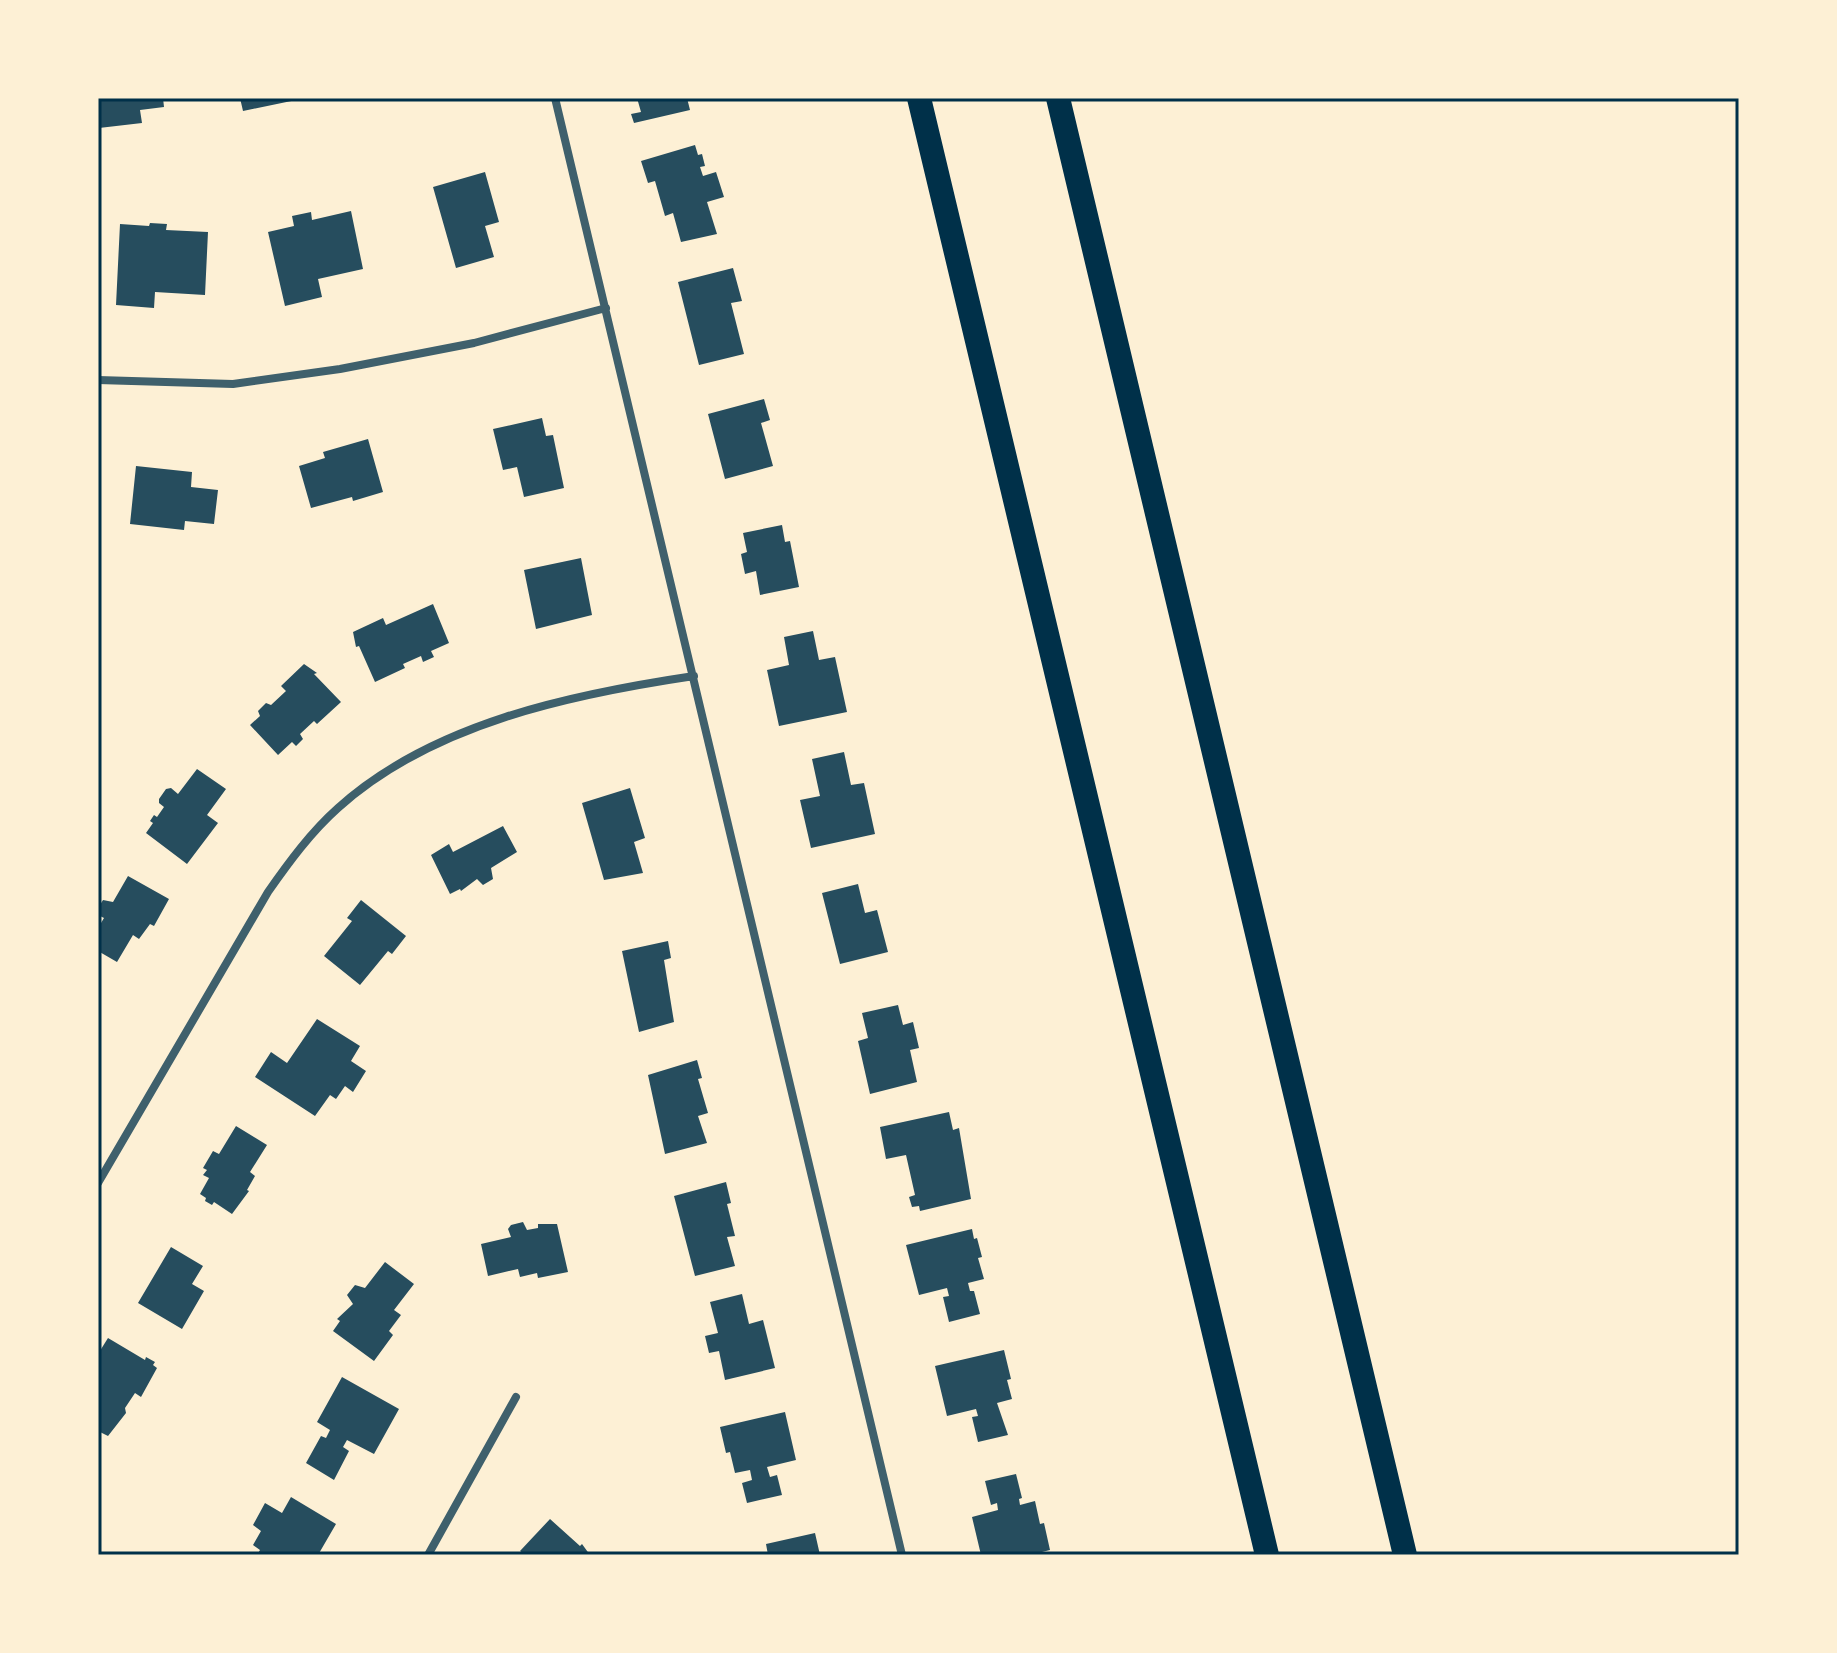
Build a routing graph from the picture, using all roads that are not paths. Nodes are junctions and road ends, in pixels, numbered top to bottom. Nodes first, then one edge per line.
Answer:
1 (555, 98) edge
2 (919, 98) edge
3 (1058, 98) edge
4 (606, 308) junction
5 (98, 380) edge
6 (694, 676) junction
7 (98, 1183) edge
8 (516, 1397) dead end
9 (428, 1555) edge
10 (902, 1555) edge
11 (1267, 1555) edge
12 (1405, 1555) edge

1 - 4 street
2 - 11 highway
3 - 12 highway
4 - 5 street
4 - 6 street
6 - 7 street
6 - 10 street
8 - 9 street

